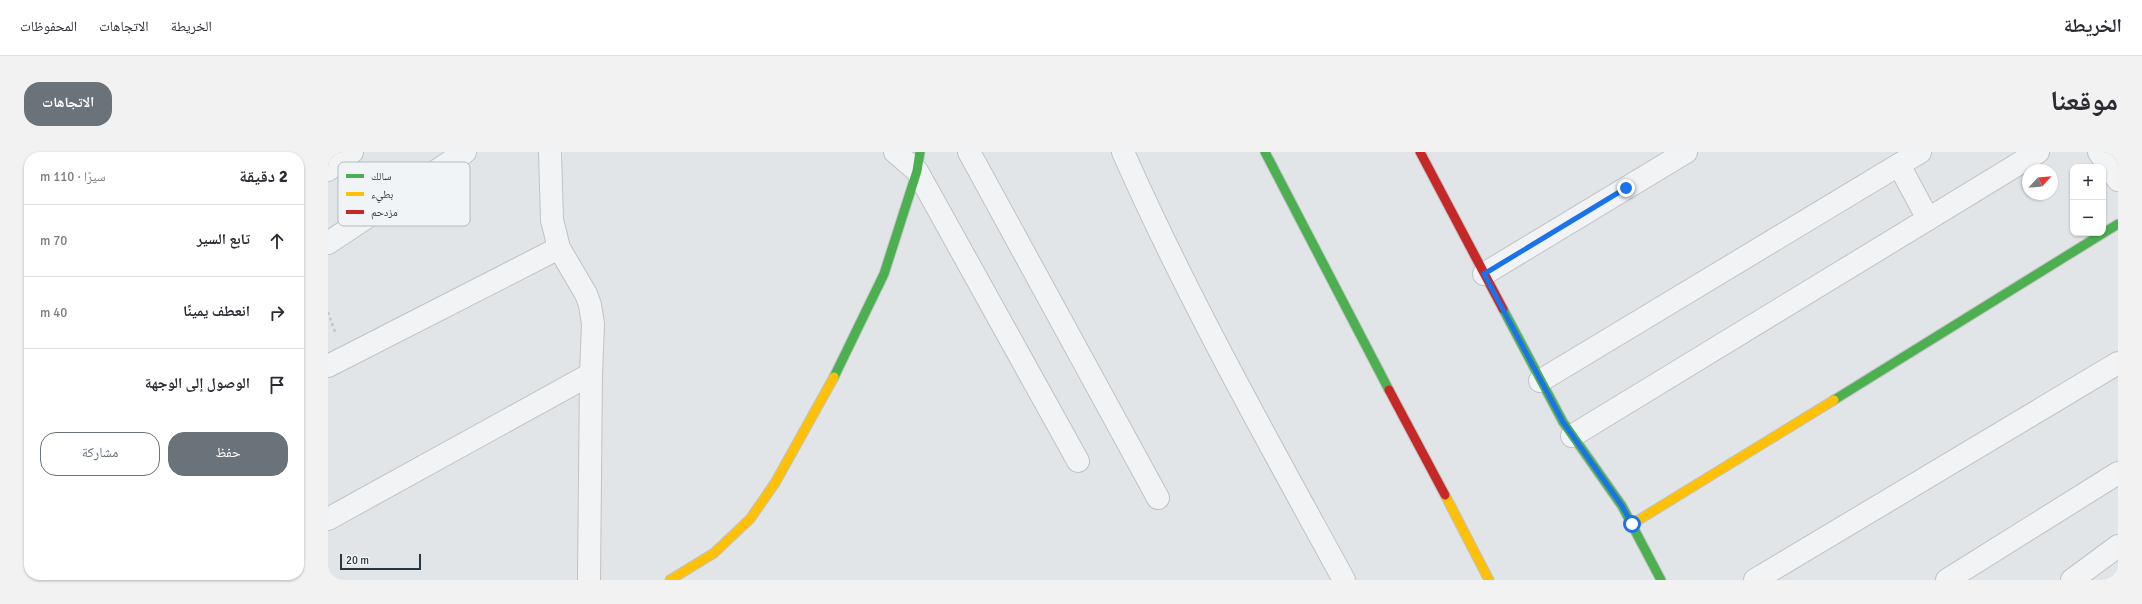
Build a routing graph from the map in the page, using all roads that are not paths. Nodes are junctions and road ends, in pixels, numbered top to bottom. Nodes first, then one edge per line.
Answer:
1 (352, 152) edge
2 (465, 152) edge
3 (550, 152) edge
4 (895, 152) edge
5 (969, 152) edge
6 (1123, 152) edge
7 (1265, 152) edge
8 (1420, 152) edge
9 (1686, 152) edge
10 (1920, 152) edge
11 (2038, 152) edge
12 (2099, 152) edge
13 (919, 161) edge
14 (338, 162) edge
15 (339, 162) edge
16 (450, 162) edge
17 (1899, 166) junction
18 (328, 170) edge
19 (2118, 180) edge
20 (1928, 219) junction
21 (2118, 224) edge
22 (354, 226) edge
23 (328, 243) edge
24 (559, 248) junction
25 (1484, 274) junction
26 (2118, 363) edge
27 (328, 366) edge
28 (591, 374) junction
29 (1540, 381) junction
30 (1572, 436) junction
31 (1078, 461) dead end
32 (2118, 473) edge
33 (1158, 498) dead end
34 (328, 519) edge
35 (1632, 524) junction
36 (2118, 546) edge
37 (589, 580) edge
38 (670, 580) edge
39 (1344, 580) edge
40 (1489, 580) edge
41 (1661, 580) edge
42 (1755, 580) edge
43 (1947, 580) edge
44 (2072, 580) edge

1 - 15 street
2 - 16 street
3 - 24 street
4 - 13 street
5 - 33 street
6 - 39 street
7 - 40 street
8 - 25 street
9 - 25 street
10 - 17 street
11 - 20 street
12 - 19 street
13 - 31 street
13 - 38 street
14 - 18 street
17 - 20 street
17 - 29 street
20 - 30 street
21 - 35 street
22 - 23 street
24 - 27 street
24 - 28 street
25 - 29 street
26 - 42 street
28 - 34 street
28 - 37 street
29 - 30 street
30 - 35 street
32 - 43 street
35 - 41 street
36 - 44 street

